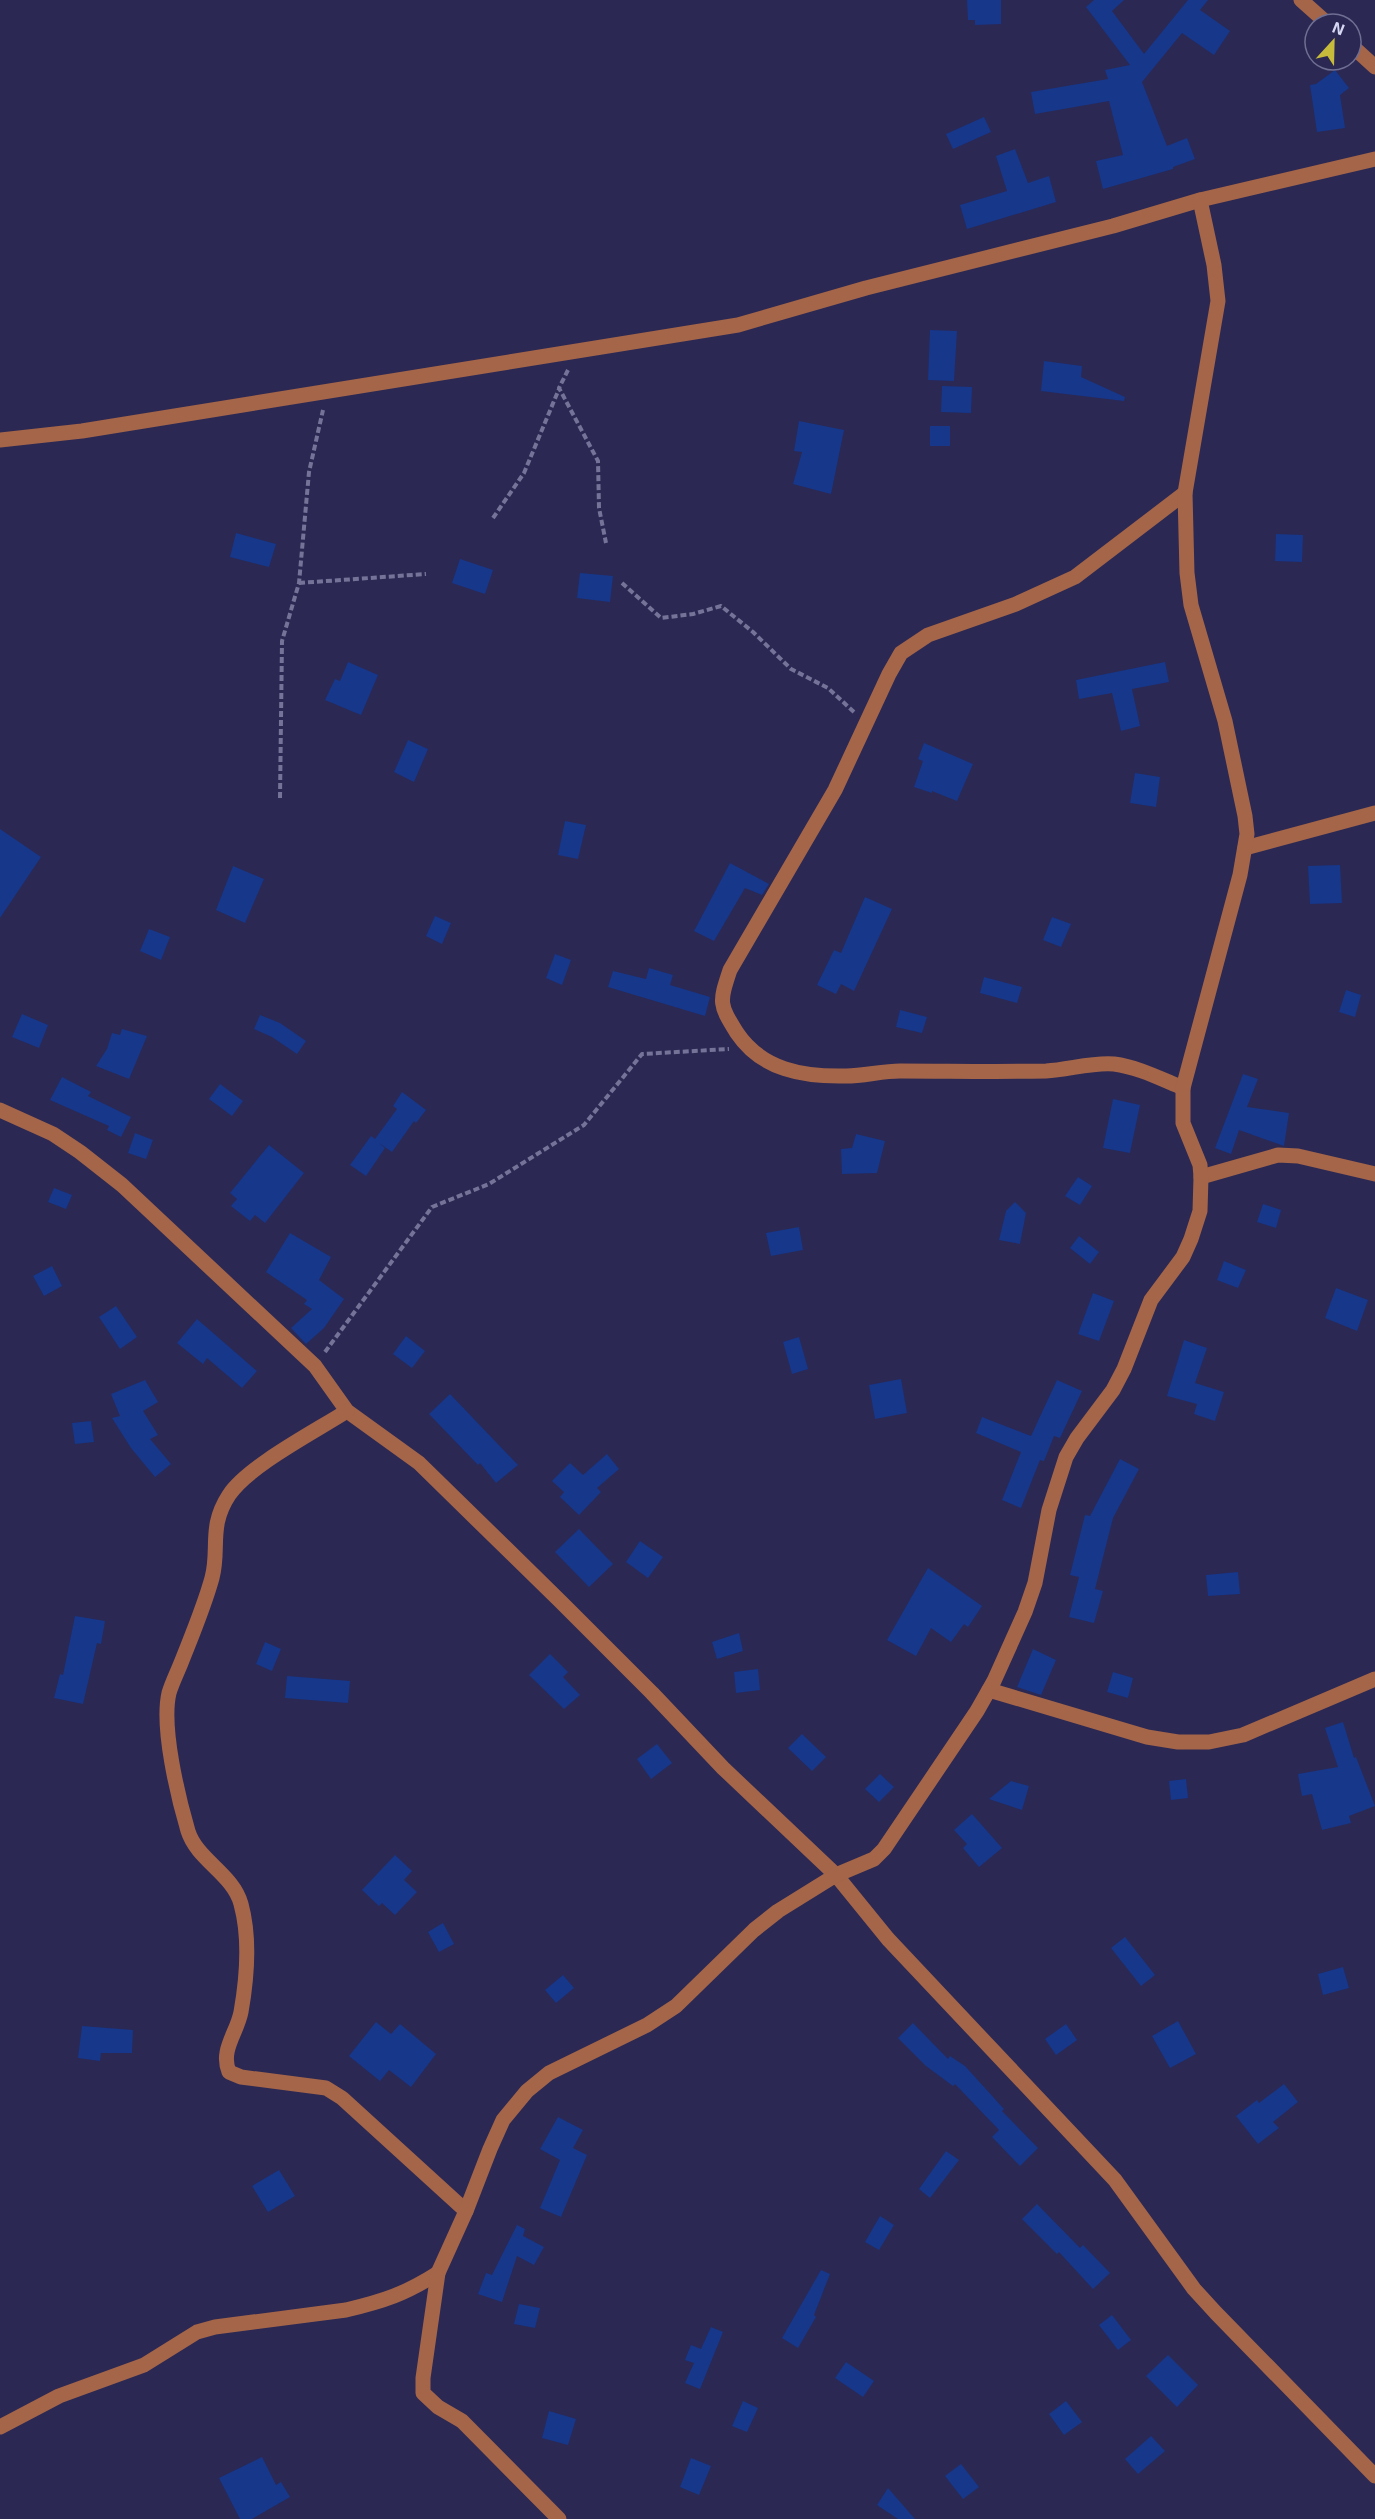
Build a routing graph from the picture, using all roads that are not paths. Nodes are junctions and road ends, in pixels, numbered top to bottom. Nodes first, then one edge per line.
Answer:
1 (1301, 0) edge
2 (1314, 12) edge
3 (1363, 56) edge
4 (1375, 67) edge
5 (1375, 159) edge
6 (1200, 200) junction
7 (0, 440) edge
8 (1185, 493) junction
9 (1375, 813) edge
10 (1245, 848) junction
11 (1183, 1088) junction
12 (0, 1110) edge
13 (1375, 1174) edge
14 (1202, 1177) junction
15 (347, 1412) junction
16 (1375, 1680) edge
17 (988, 1690) junction
18 (836, 1875) junction
19 (466, 2211) junction
20 (438, 2273) junction
21 (0, 2427) edge
22 (1375, 2476) edge
23 (559, 2519) edge

1 - 2 street
3 - 4 street
5 - 6 street
6 - 7 street
6 - 8 street
8 - 10 street
8 - 11 street
9 - 10 street
10 - 11 street
11 - 14 street
12 - 15 street
13 - 14 street
14 - 17 street
15 - 18 street
15 - 19 street
16 - 17 street
17 - 18 street
18 - 19 street
18 - 22 street
19 - 20 street
20 - 21 street
20 - 23 street

